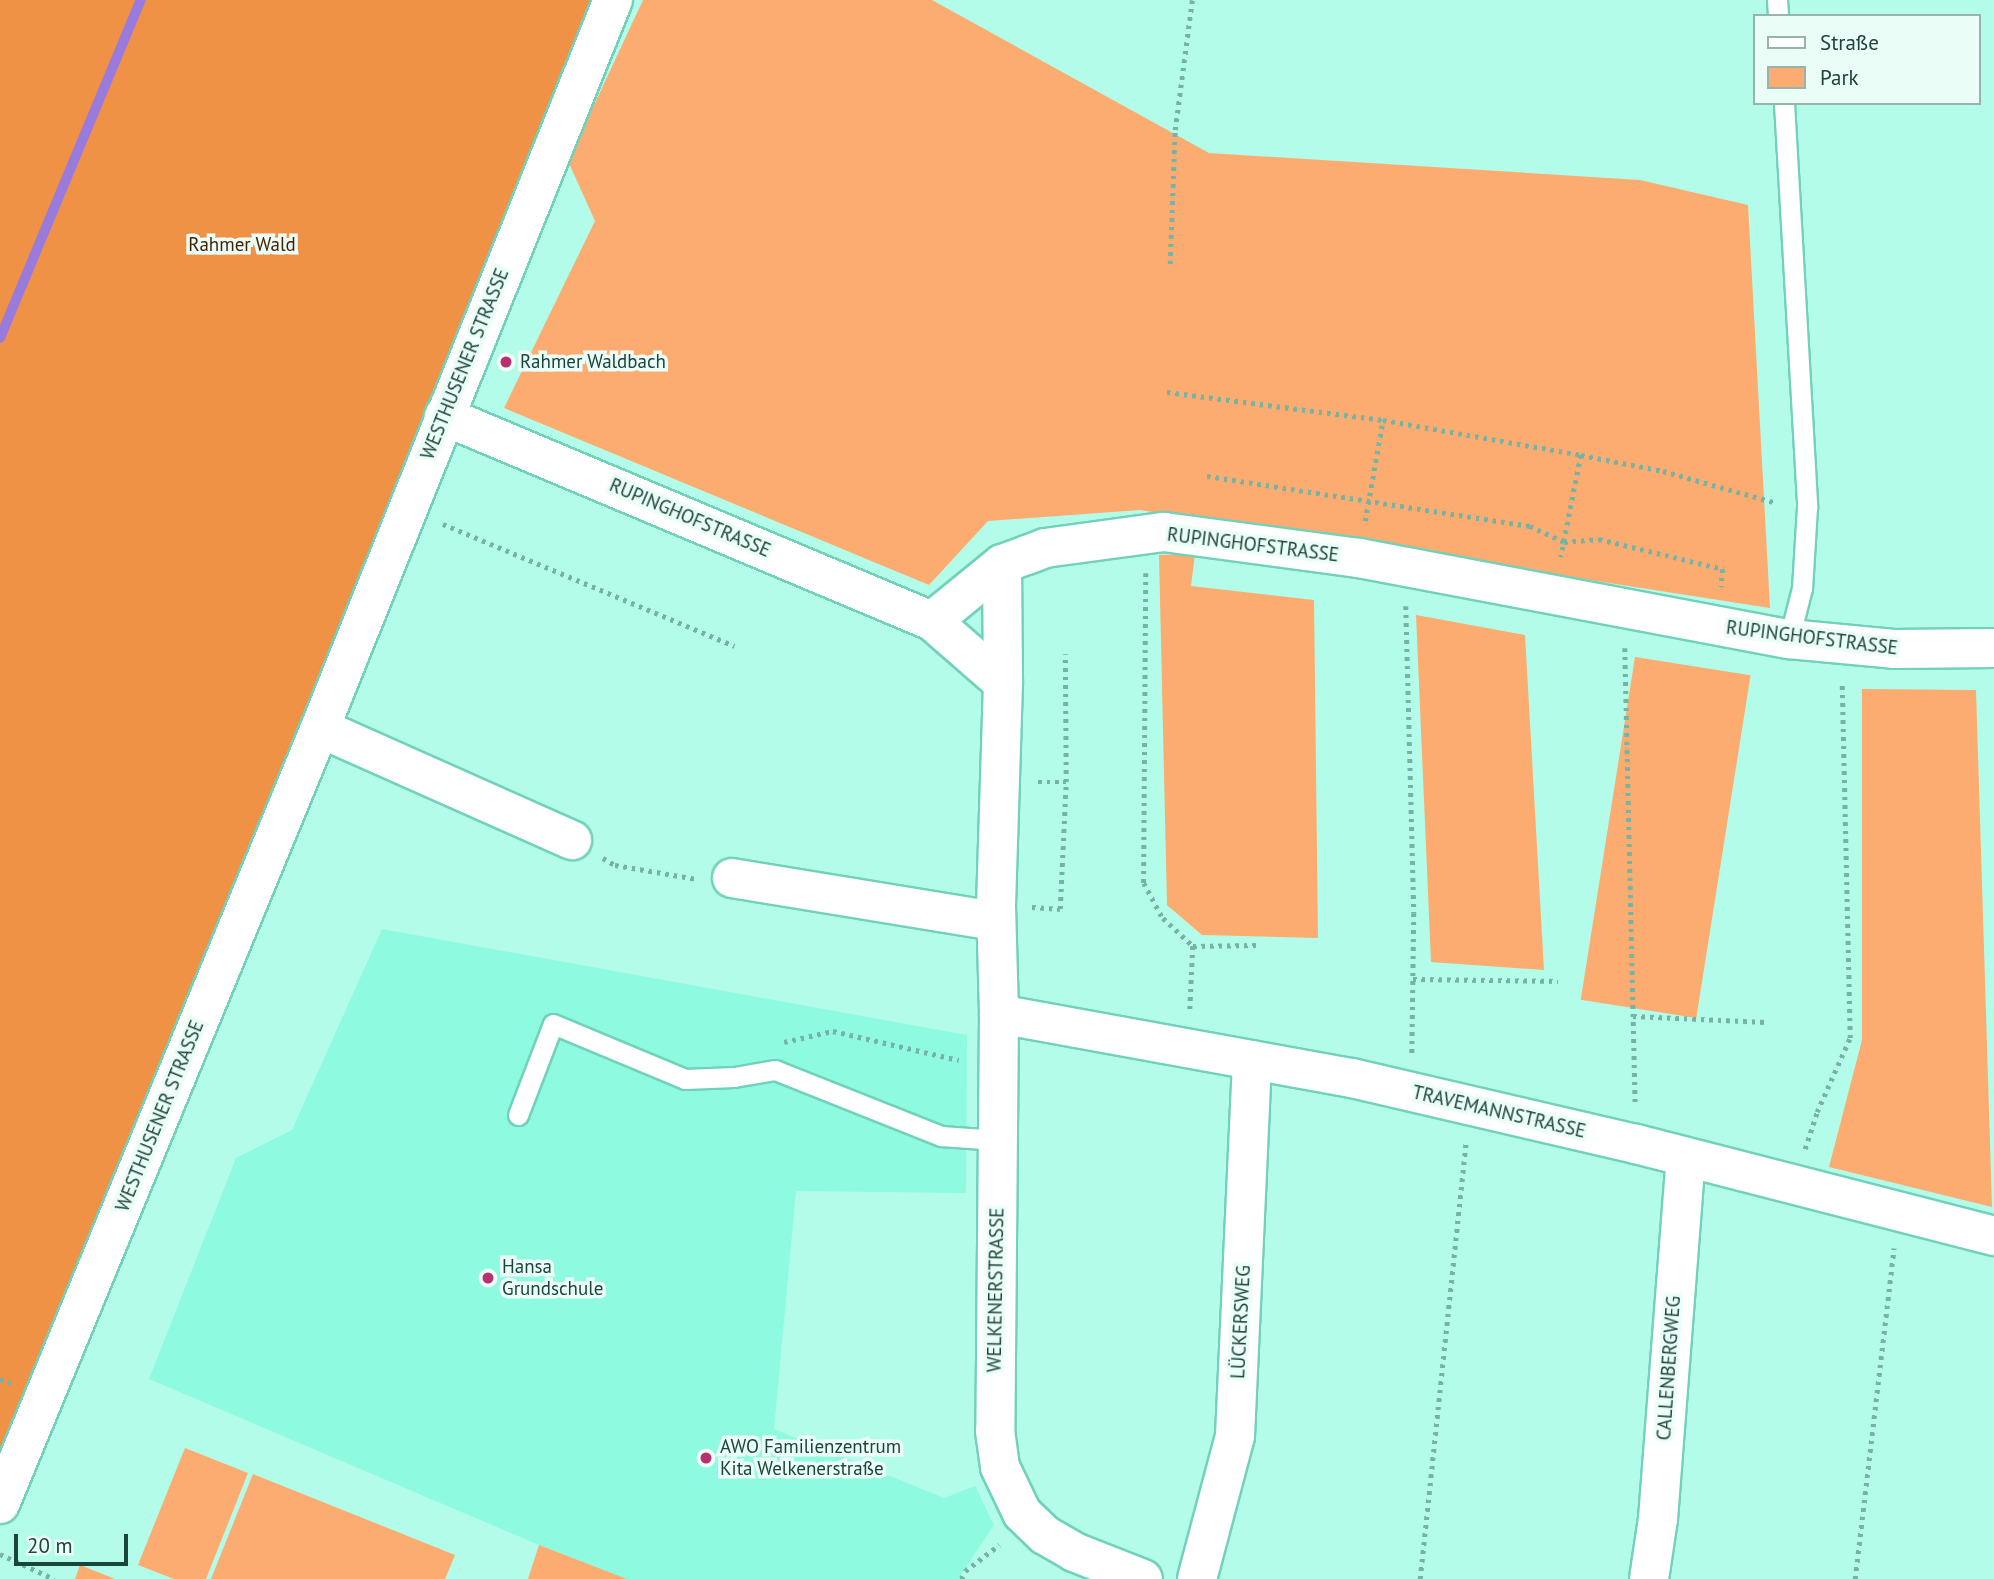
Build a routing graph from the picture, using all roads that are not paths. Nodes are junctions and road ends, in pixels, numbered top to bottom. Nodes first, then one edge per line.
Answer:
1 (613, 0) edge
2 (1784, 105) edge
3 (444, 416) junction
4 (1002, 564) junction
5 (932, 621) junction
6 (1789, 639) junction
7 (1994, 648) edge
8 (1003, 683) junction
9 (320, 728) junction
10 (572, 840) road end
11 (732, 878) road end
12 (996, 914) junction
13 (999, 1014) junction
14 (1252, 1060) junction
15 (518, 1115) dead end
16 (998, 1140) junction
17 (1686, 1157) junction
18 (1994, 1236) edge
19 (0, 1504) edge
20 (1143, 1579) edge
21 (1197, 1579) edge
22 (1649, 1579) edge

1 - 3 street, WESTHUSENER STRASSE
2 - 6 lane
3 - 5 street, RUPINGHOFSTRASSE
3 - 9 street, WESTHUSENER STRASSE
4 - 5 street, RUPINGHOFSTRASSE
4 - 6 street, RUPINGHOFSTRASSE
4 - 8 street, WELKENERSTRASSE
5 - 8 street
6 - 7 street, RUPINGHOFSTRASSE
8 - 12 street, WELKENERSTRASSE
9 - 10 street
9 - 19 street, WESTHUSENER STRASSE
11 - 12 street
12 - 13 street, WELKENERSTRASSE
13 - 14 street, TRAVEMANNSTRASSE
13 - 16 street, WELKENERSTRASSE
14 - 17 street, TRAVEMANNSTRASSE
14 - 21 street, LÜCKERSWEG
15 - 16 lane
16 - 20 street, WELKENERSTRASSE
17 - 18 street, TRAVEMANNSTRASSE
17 - 22 street, CALLENBERGWEG

